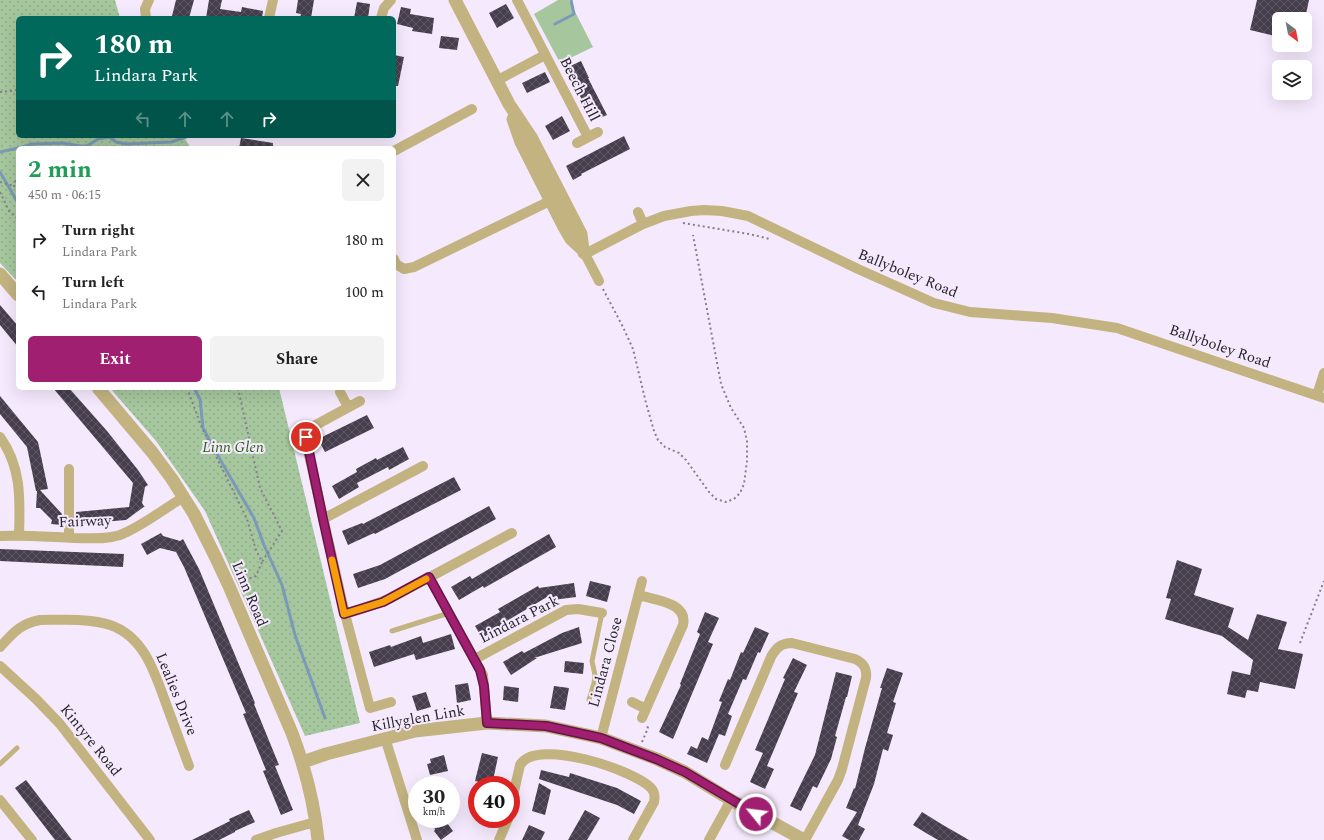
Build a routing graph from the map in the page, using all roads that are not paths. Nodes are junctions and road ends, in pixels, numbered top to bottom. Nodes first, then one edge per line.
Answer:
1 (149, 0) edge
2 (273, 0) edge
3 (391, 0) edge
4 (455, 0) edge
5 (517, 0) edge
6 (146, 16) edge
7 (269, 16) edge
8 (381, 16) edge
9 (545, 55) junction
10 (496, 80) junction
11 (472, 109) dead end
12 (598, 132) dead end
13 (588, 137) junction
14 (577, 143) dead end
15 (396, 150) edge
16 (556, 198) junction
17 (638, 212) dead end
18 (643, 224) junction
19 (584, 252) junction
20 (396, 264) edge
21 (0, 274) edge
22 (599, 281) road end
23 (16, 293) edge
24 (1324, 373) edge
25 (100, 390) edge
26 (340, 392) dead end
27 (1321, 396) edge
28 (360, 401) dead end
29 (348, 407) junction
30 (0, 437) edge
31 (423, 466) dead end
32 (68, 469) dead end
33 (184, 497) junction
34 (323, 519) junction
35 (512, 532) dead end
36 (0, 536) edge
37 (19, 536) junction
38 (69, 538) junction
39 (429, 577) junction
40 (642, 581) dead end
41 (639, 595) junction
42 (449, 613) junction
43 (602, 613) joint
44 (344, 614) junction
45 (392, 631) dead end
46 (0, 647) edge
47 (474, 659) junction
48 (0, 666) edge
49 (589, 700) dead end
50 (391, 702) dead end
51 (632, 702) dead end
52 (487, 723) junction
53 (385, 738) junction
54 (601, 738) junction
55 (16, 748) dead end
56 (303, 762) junction
57 (0, 764) edge
58 (725, 765) dead end
59 (189, 766) dead end
60 (518, 776) edge
61 (0, 800) edge
62 (731, 800) junction
63 (316, 824) junction
64 (504, 828) edge
65 (32, 840) edge
66 (150, 840) edge
67 (256, 840) edge
68 (318, 840) edge
69 (417, 840) edge
70 (499, 840) edge
71 (633, 840) edge
72 (710, 840) edge
73 (805, 840) edge

1 - 6 street
2 - 7 street
3 - 8 street
4 - 10 street
5 - 9 street, Beech Hill
9 - 10 street, Beech Hill
9 - 13 street, Beech Hill
10 - 16 street
11 - 15 street
12 - 13 street, Beech Hill
13 - 14 street, Beech Hill
16 - 19 street
16 - 20 street
17 - 18 street
18 - 19 street, Ballyboley Road
18 - 27 street, Ballyboley Road
19 - 22 street
21 - 23 street
24 - 27 street
25 - 33 street, Linn Road
26 - 29 street
28 - 29 street
29 - 34 street
30 - 37 street
31 - 34 street
32 - 38 street
33 - 38 street, Fairway
33 - 56 street, Linn Road
34 - 44 street
35 - 39 street
36 - 37 street, Fairway
37 - 38 street, Fairway
39 - 42 street, Lindara Park
39 - 44 street
40 - 41 street, Lindara Close
41 - 51 street
41 - 54 street, Lindara Close
42 - 45 lane
42 - 47 street, Lindara Park
43 - 47 street, Lindara Park
43 - 49 lane
44 - 50 street
46 - 59 street, Lealies Drive
47 - 52 street, Lindara Park
48 - 66 street, Kintyre Road
52 - 53 street, Killyglen Link
52 - 54 street, Killyglen Link
53 - 56 street, Killyglen Link
53 - 69 street
54 - 62 street, Killyglen Link
55 - 57 lane
56 - 63 street, Linn Road
58 - 73 street
60 - 71 street
61 - 65 street
62 - 72 street
62 - 73 street, Killyglen Link
63 - 67 street
63 - 68 street, Linn Road
64 - 70 street

